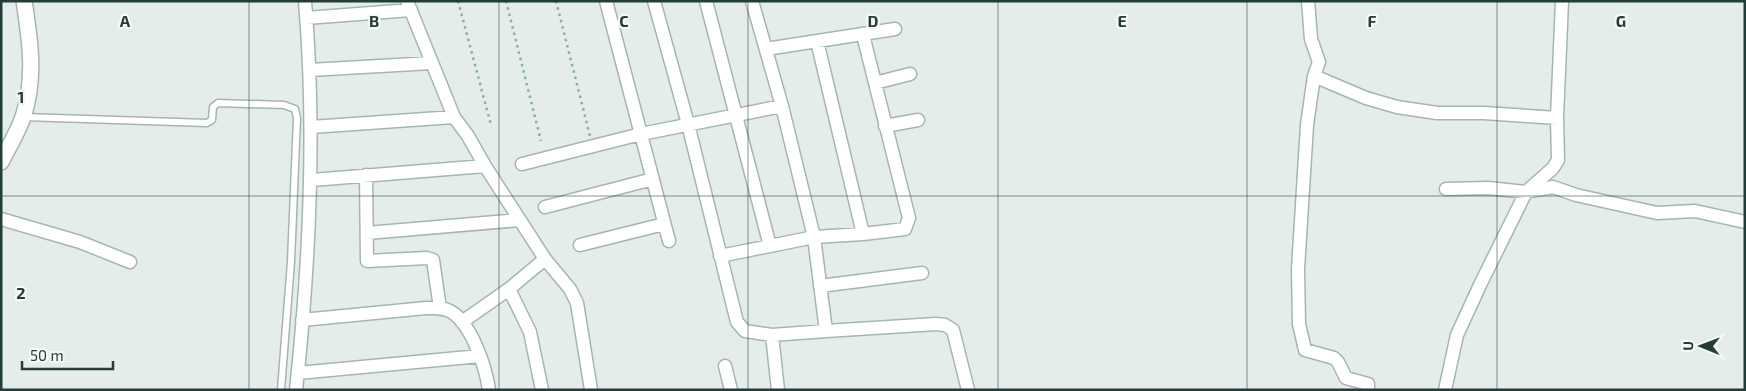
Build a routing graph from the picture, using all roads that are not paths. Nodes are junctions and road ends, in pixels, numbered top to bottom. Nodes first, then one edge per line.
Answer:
1 (25, 1) edge
2 (305, 1) edge
3 (606, 1) edge
4 (654, 1) edge
5 (706, 1) edge
6 (752, 1) edge
7 (1308, 1) edge
8 (1562, 1) edge
9 (409, 6) edge
10 (306, 18) junction
11 (896, 29) dead end
12 (863, 35) junction
13 (817, 41) junction
14 (766, 49) junction
15 (432, 63) junction
16 (310, 70) junction
17 (910, 74) dead end
18 (1314, 76) junction
19 (875, 83) junction
20 (782, 106) junction
21 (736, 116) junction
22 (23, 117) junction
23 (454, 117) junction
24 (1557, 118) junction
25 (918, 120) dead end
26 (688, 124) junction
27 (885, 126) junction
28 (311, 127) junction
29 (641, 134) junction
30 (1, 162) edge
31 (522, 164) dead end
32 (484, 166) junction
33 (366, 175) junction
34 (652, 179) junction
35 (312, 180) junction
36 (1446, 189) dead end
37 (1526, 192) junction
38 (545, 207) dead end
39 (1, 218) edge
40 (520, 220) junction
41 (1745, 222) edge
42 (664, 224) junction
43 (367, 233) junction
44 (863, 234) junction
45 (814, 237) junction
46 (669, 241) dead end
47 (580, 245) dead end
48 (770, 246) junction
49 (720, 256) junction
50 (545, 259) junction
51 (130, 262) dead end
52 (922, 274) dead end
53 (820, 286) junction
54 (509, 289) junction
55 (440, 308) junction
56 (302, 320) junction
57 (462, 322) junction
58 (826, 331) junction
59 (772, 335) junction
60 (480, 356) junction
61 (725, 366) dead end
62 (298, 373) junction
63 (281, 390) edge
64 (296, 390) edge
65 (489, 390) edge
66 (542, 390) edge
67 (591, 390) edge
68 (731, 390) edge
69 (778, 390) edge
70 (968, 390) edge
71 (1368, 390) edge
72 (1444, 390) edge

1 - 22 street
2 - 10 street
3 - 29 street
4 - 26 street
5 - 21 street
6 - 14 street
7 - 18 street
8 - 24 street
9 - 10 street
9 - 15 street
10 - 16 street
11 - 12 street
12 - 13 street
12 - 19 street
13 - 14 street
13 - 44 street
14 - 20 street
15 - 16 street
15 - 23 street
16 - 28 street
17 - 19 street
18 - 24 street
18 - 71 street
19 - 27 street
20 - 21 street
20 - 45 street
21 - 26 street
21 - 48 street
22 - 30 street
22 - 63 lane
23 - 28 street
23 - 32 street
24 - 37 street
25 - 27 street
26 - 29 street
26 - 49 street
27 - 44 street
28 - 35 street
29 - 31 street
29 - 34 street
32 - 33 street
32 - 40 street
33 - 35 street
33 - 43 street
34 - 38 street
34 - 42 street
35 - 56 street
36 - 37 street
37 - 41 street
37 - 72 street
39 - 51 street
40 - 43 street
40 - 50 street
42 - 46 street
42 - 47 street
43 - 55 street
44 - 45 street
45 - 48 street
45 - 53 street
48 - 49 street
49 - 59 street
50 - 54 street
50 - 67 street
52 - 53 street
53 - 58 street
54 - 57 street
54 - 66 street
55 - 56 street
55 - 57 street
56 - 62 street
57 - 60 street
58 - 59 street
58 - 70 street
59 - 69 street
60 - 62 street
60 - 65 street
61 - 68 street
62 - 64 street

